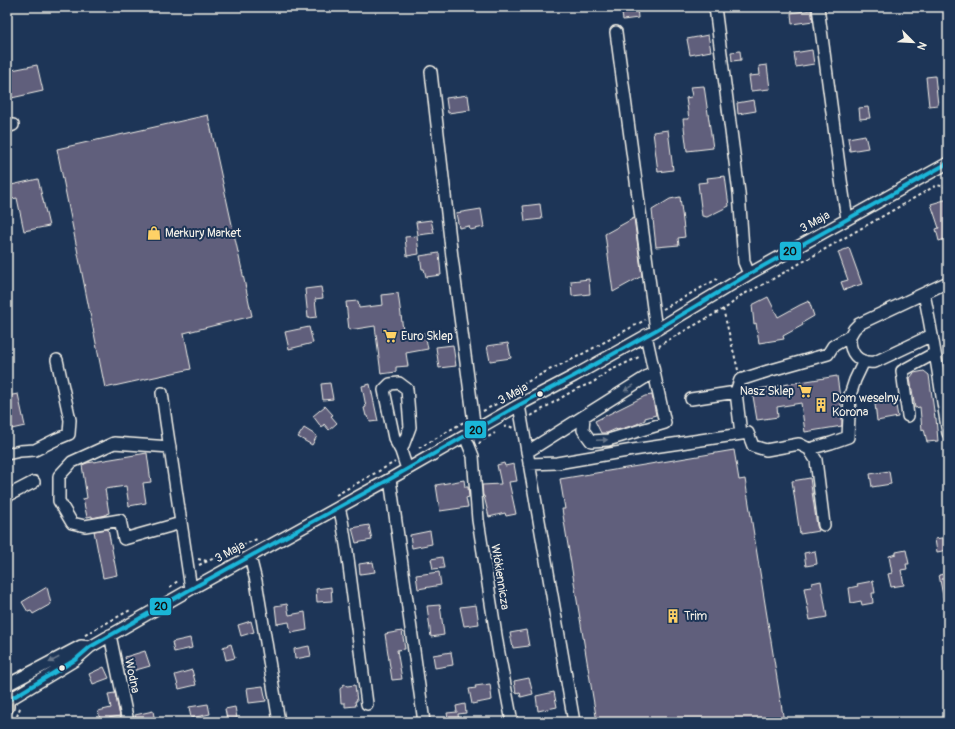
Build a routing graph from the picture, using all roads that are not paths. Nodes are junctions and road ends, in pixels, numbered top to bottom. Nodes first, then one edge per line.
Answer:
1 (715, 7) edge
2 (818, 7) edge
3 (616, 32) dead end
4 (431, 72) dead end
5 (948, 163) edge
6 (847, 219) junction
7 (749, 274) junction
8 (948, 282) edge
9 (924, 294) junction
10 (651, 332) junction
11 (932, 335) junction
12 (850, 336) junction
13 (935, 353) junction
14 (57, 360) dead end
15 (864, 361) junction
16 (654, 372) junction
17 (736, 392) junction
18 (162, 393) dead end
19 (690, 399) dead end
20 (519, 405) junction
21 (584, 416) junction
22 (908, 416) dead end
23 (475, 430) junction
24 (948, 432) edge
25 (741, 434) junction
26 (465, 436) junction
27 (170, 447) junction
28 (810, 449) junction
29 (527, 452) junction
30 (7, 454) edge
31 (402, 454) junction
32 (529, 464) junction
33 (407, 469) junction
34 (390, 479) junction
35 (34, 482) dead end
36 (7, 496) edge
37 (339, 508) junction
38 (181, 523) junction
39 (824, 525) dead end
40 (250, 557) junction
41 (191, 588) junction
42 (110, 635) junction
43 (90, 647) junction
44 (7, 685) edge
45 (7, 701) edge
46 (367, 704) dead end
47 (7, 707) edge
48 (128, 722) edge
49 (279, 722) edge
50 (424, 722) edge
51 (512, 722) edge
52 (574, 722) edge

1 - 7 street
2 - 6 street
3 - 10 street
4 - 23 street
5 - 6 street, 3 Maja
6 - 7 street, 3 Maja
7 - 10 street, 3 Maja
8 - 9 street
9 - 11 street
9 - 12 street
10 - 16 street
10 - 20 street, 3 Maja
11 - 13 street
11 - 15 street
12 - 15 street
12 - 17 street
13 - 22 street
13 - 24 street
14 - 30 street
15 - 28 street
16 -> 21 street
21 -> 16 street
17 - 19 street
17 - 25 street
18 - 27 street
20 - 23 street, 3 Maja
20 - 29 street
21 - 29 street
23 - 26 street, 3 Maja
25 - 28 street
25 - 32 street
26 - 33 street, 3 Maja
26 - 51 street, Włókiennicza
27 - 38 street
27 - 38 street
28 - 39 street
29 - 32 street
31 - 31 street
31 - 33 street
32 - 52 street
33 - 34 street, 3 Maja
34 - 37 street, 3 Maja
34 - 50 street
35 - 36 street
37 - 40 street, 3 Maja
37 - 46 street
38 - 41 street
40 - 41 street, 3 Maja
40 - 49 street
41 - 42 street, 3 Maja
42 - 43 street, 3 Maja
42 - 48 street, Wodna
43 -> 44 street, 3 Maja
43 - 45 street, 3 Maja
45 - 47 main road

